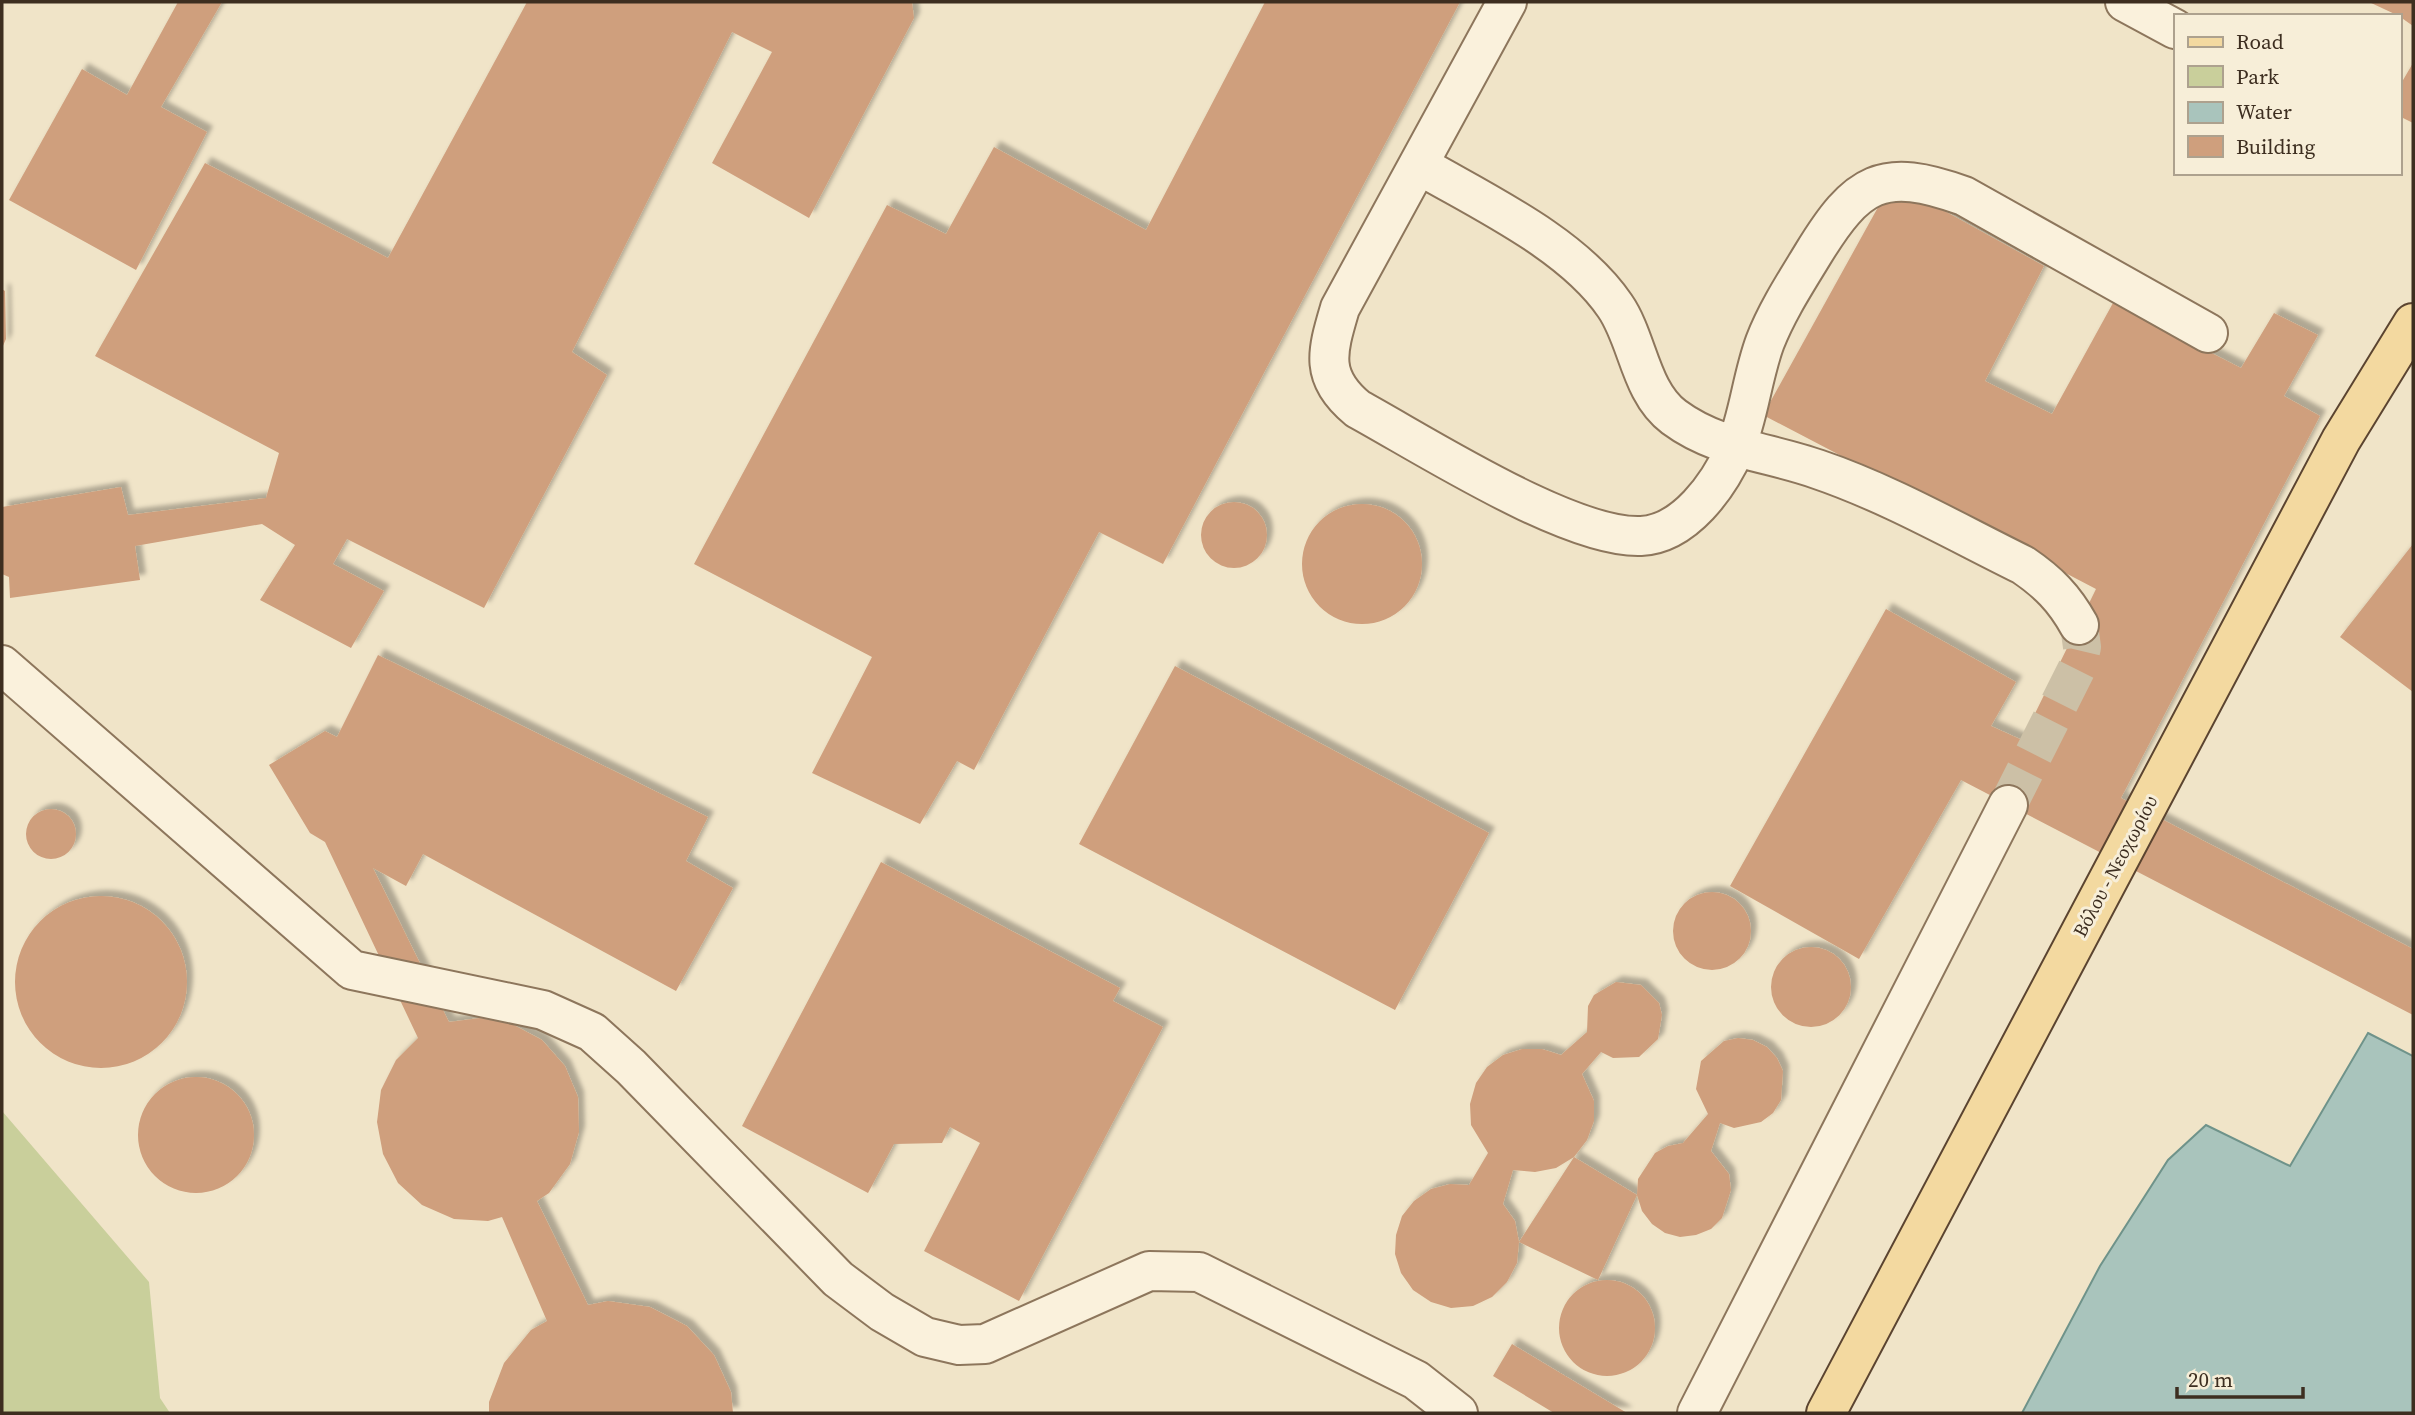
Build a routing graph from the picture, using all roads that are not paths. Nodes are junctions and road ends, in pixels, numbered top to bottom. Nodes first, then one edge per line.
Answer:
1 (1507, 2) edge
2 (2125, 2) edge
3 (2174, 28) edge
4 (1419, 165) junction
5 (2413, 323) edge
6 (2208, 332) dead end
7 (1735, 448) junction
8 (2079, 625) tunnel mouth
9 (2, 665) edge
10 (2008, 805) tunnel mouth
11 (1458, 1413) edge
12 (1697, 1413) edge
13 (1826, 1413) edge

1 - 4 lane
2 - 3 lane
4 - 7 lane
4 - 7 lane
5 - 13 main road, Βόλου - Νεοχωρίου
6 - 7 lane
7 - 8 lane
9 - 11 lane
10 - 12 lane

